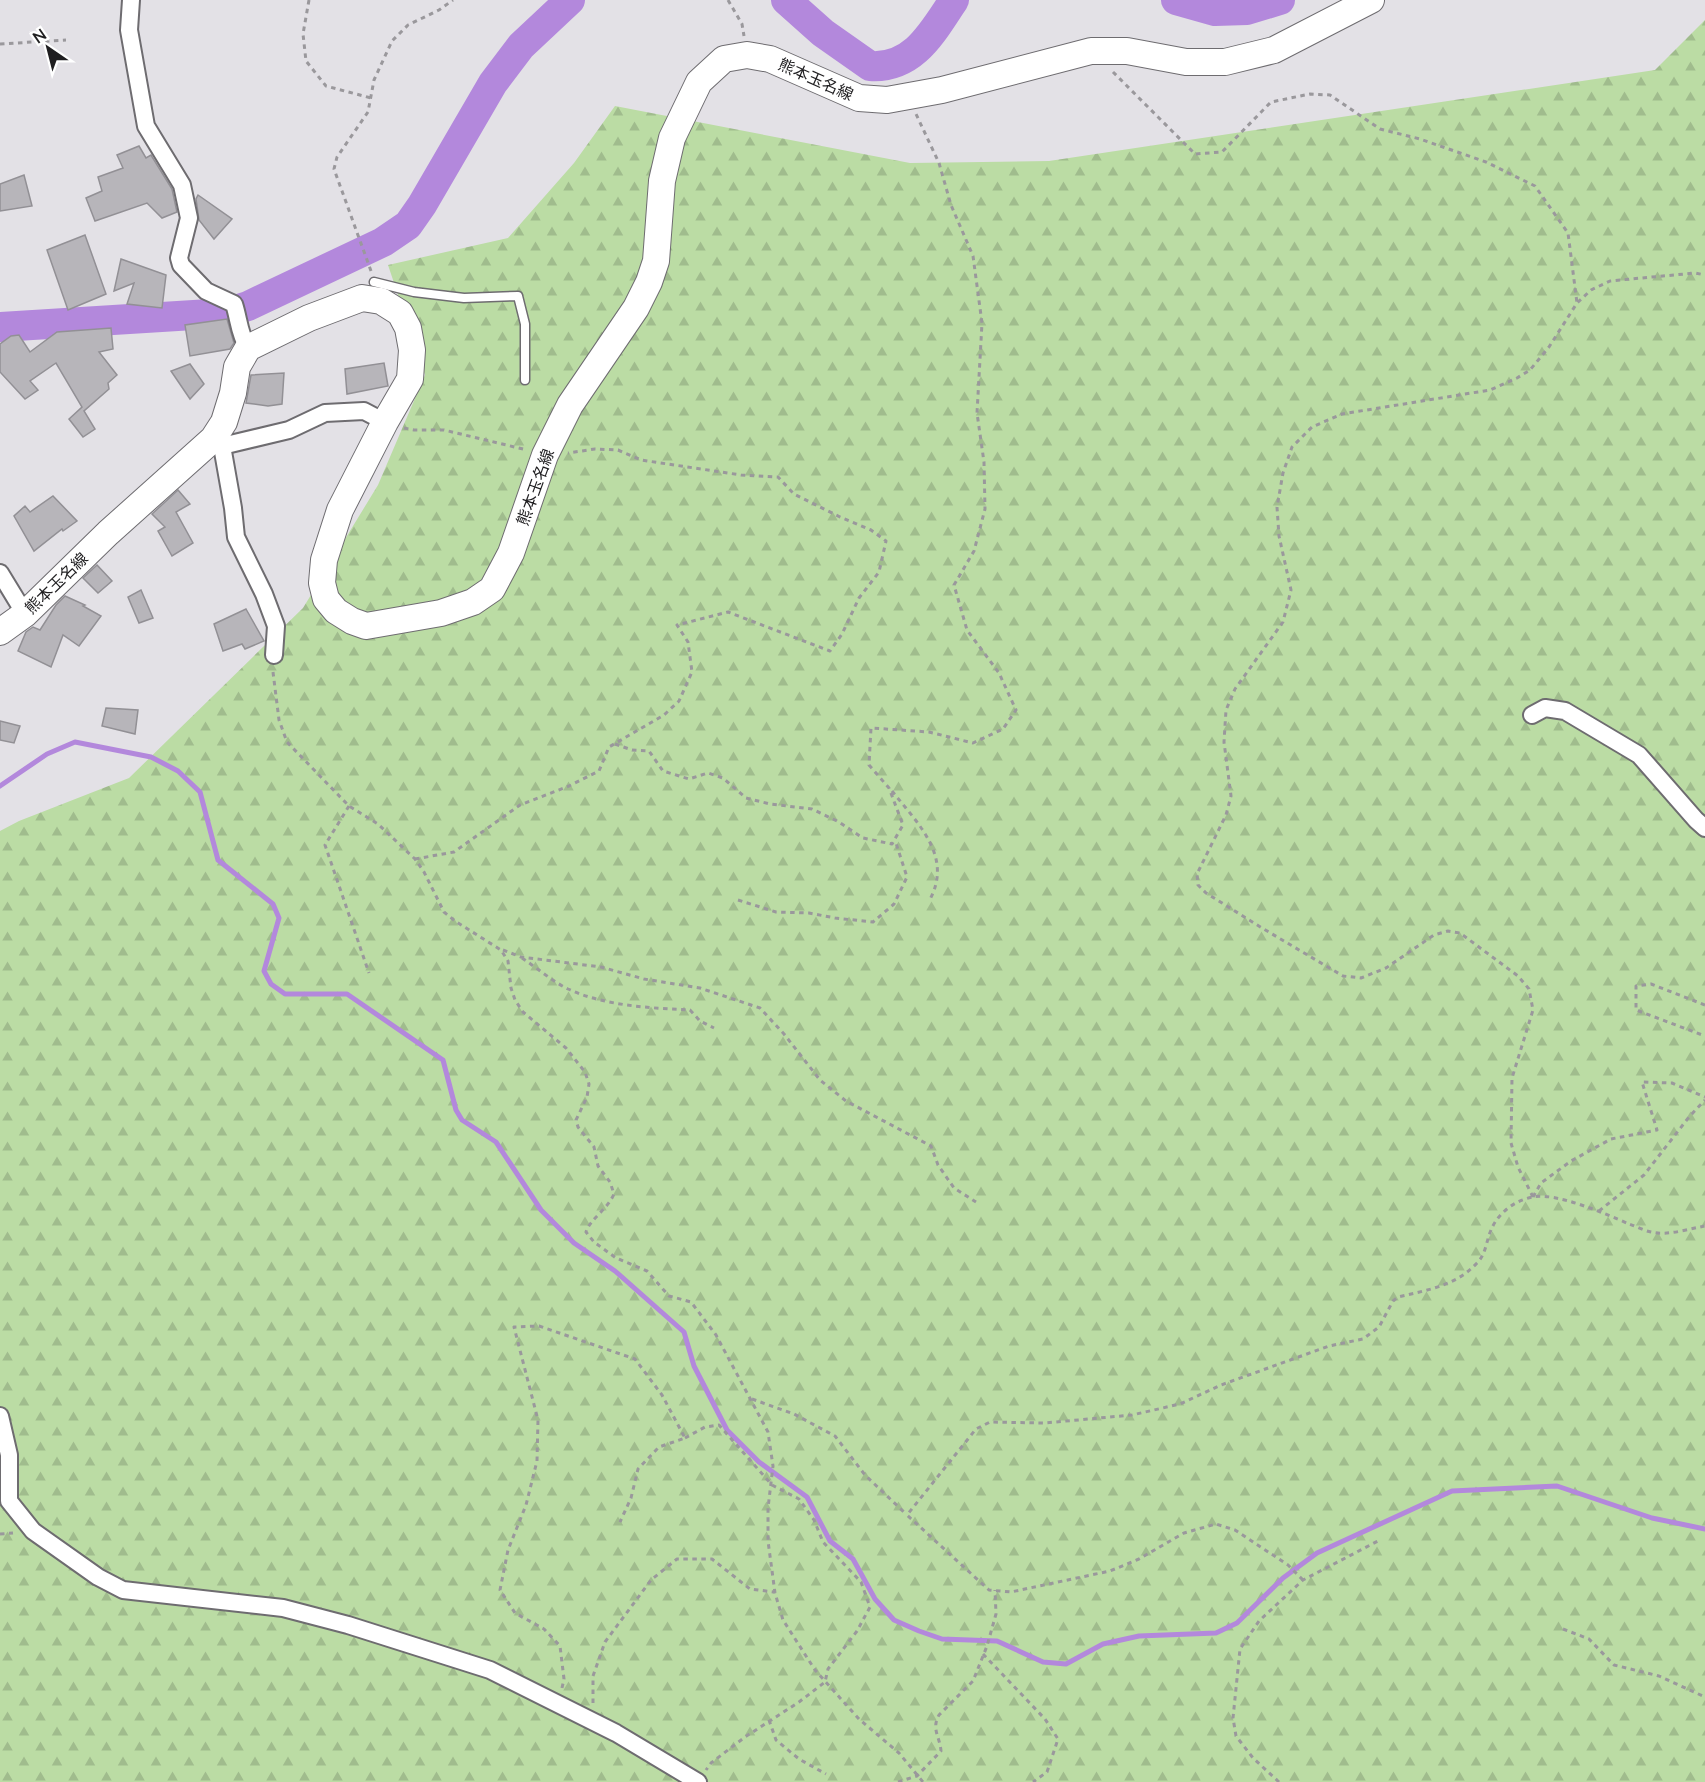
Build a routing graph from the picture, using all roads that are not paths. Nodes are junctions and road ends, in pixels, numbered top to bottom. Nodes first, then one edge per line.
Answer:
1 (131, 0) edge
2 (1371, 0) edge
3 (374, 282) dead end
4 (248, 348) junction
5 (525, 380) dead end
6 (385, 422) junction
7 (217, 443) junction
8 (0, 573) edge
9 (25, 614) junction
10 (0, 632) edge
11 (274, 655) road end
12 (1532, 715) dead end
13 (1705, 828) edge
14 (0, 1416) edge
15 (700, 1778) edge

1 - 4 street
2 - 6 main road, 熊本玉名線
3 - 5 lane
4 - 6 main road, 熊本玉名線
4 - 7 main road, 熊本玉名線
6 - 7 street
7 - 9 main road, 熊本玉名線
7 - 11 street
8 - 9 street
9 - 10 main road, 熊本玉名線
12 - 13 street
14 - 15 street

